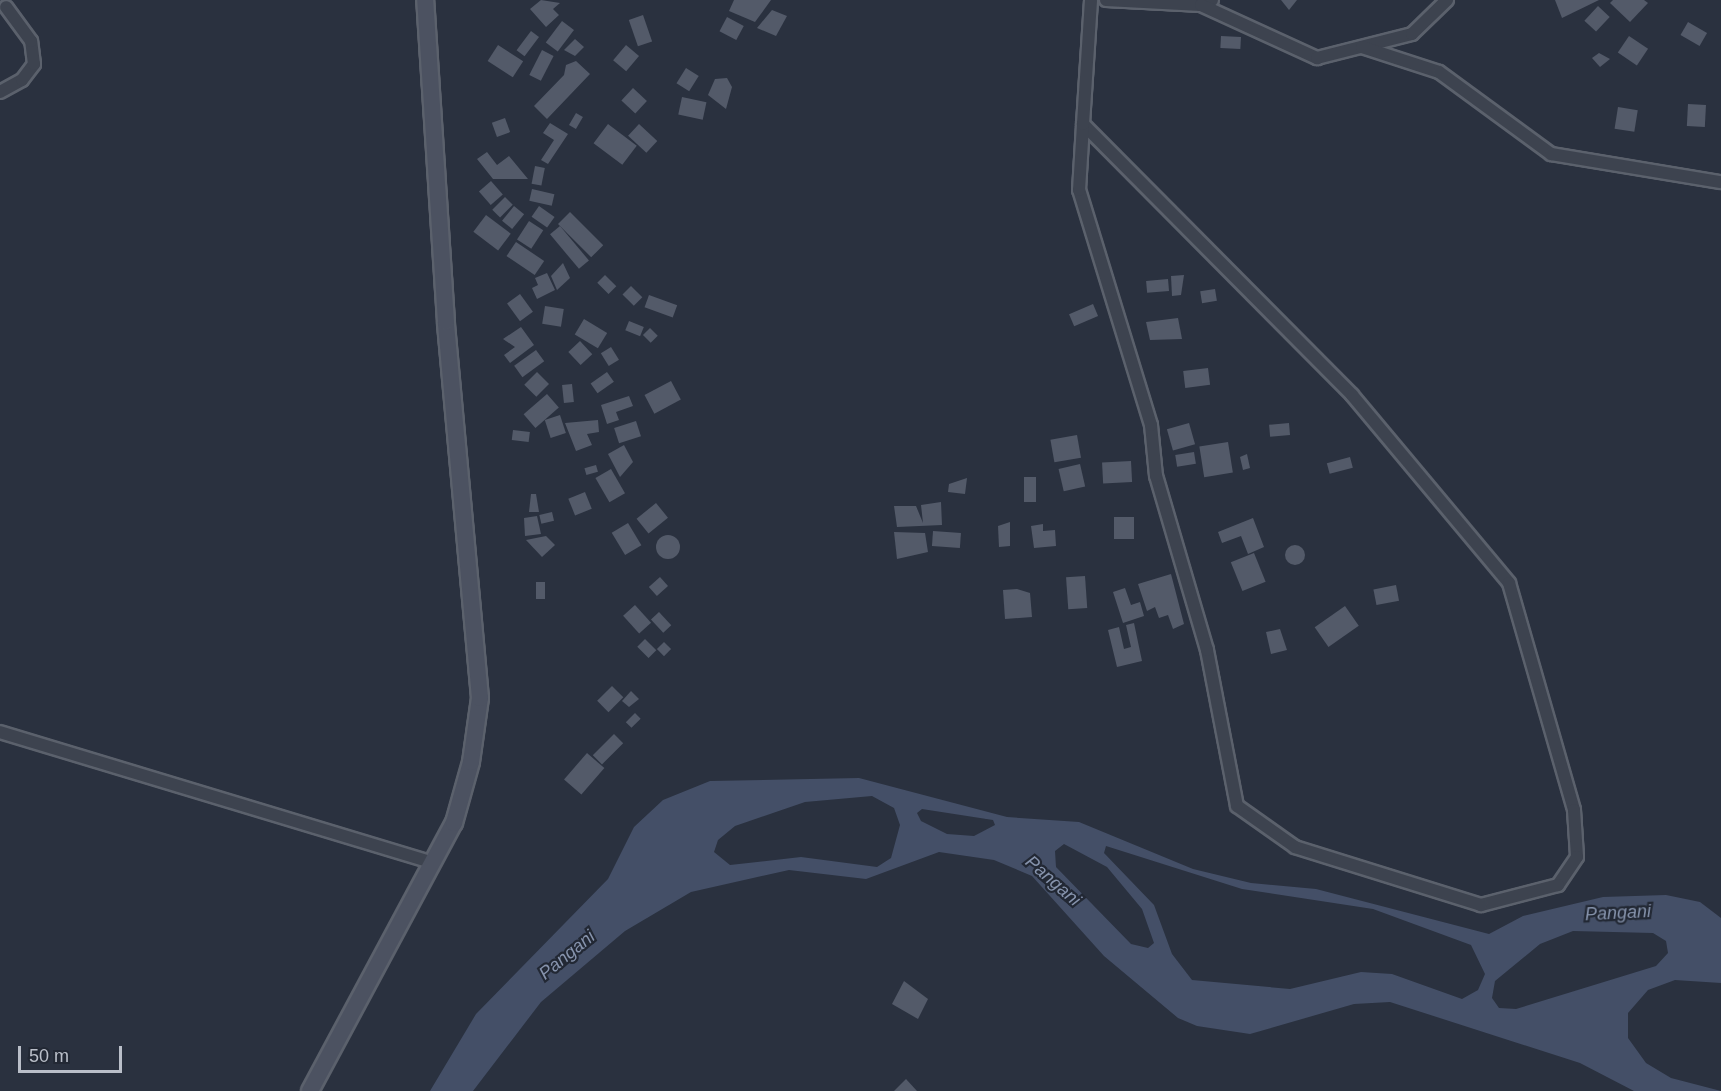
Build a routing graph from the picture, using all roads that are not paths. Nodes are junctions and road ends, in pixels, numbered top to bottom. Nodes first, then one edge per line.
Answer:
1 (425, 0) edge
2 (1091, 0) edge
3 (1106, 0) edge
4 (1446, 0) edge
5 (1206, 3) edge
6 (5, 5) edge
7 (1362, 46) junction
8 (0, 92) edge
9 (1083, 124) junction
10 (1721, 182) edge
11 (0, 732) edge
12 (433, 863) junction
13 (310, 1091) edge

1 - 12 main road
2 - 9 street
3 - 5 street
4 - 7 street
5 - 7 street
6 - 8 street
7 - 10 street
9 - 9 street
11 - 12 street
12 - 13 main road

